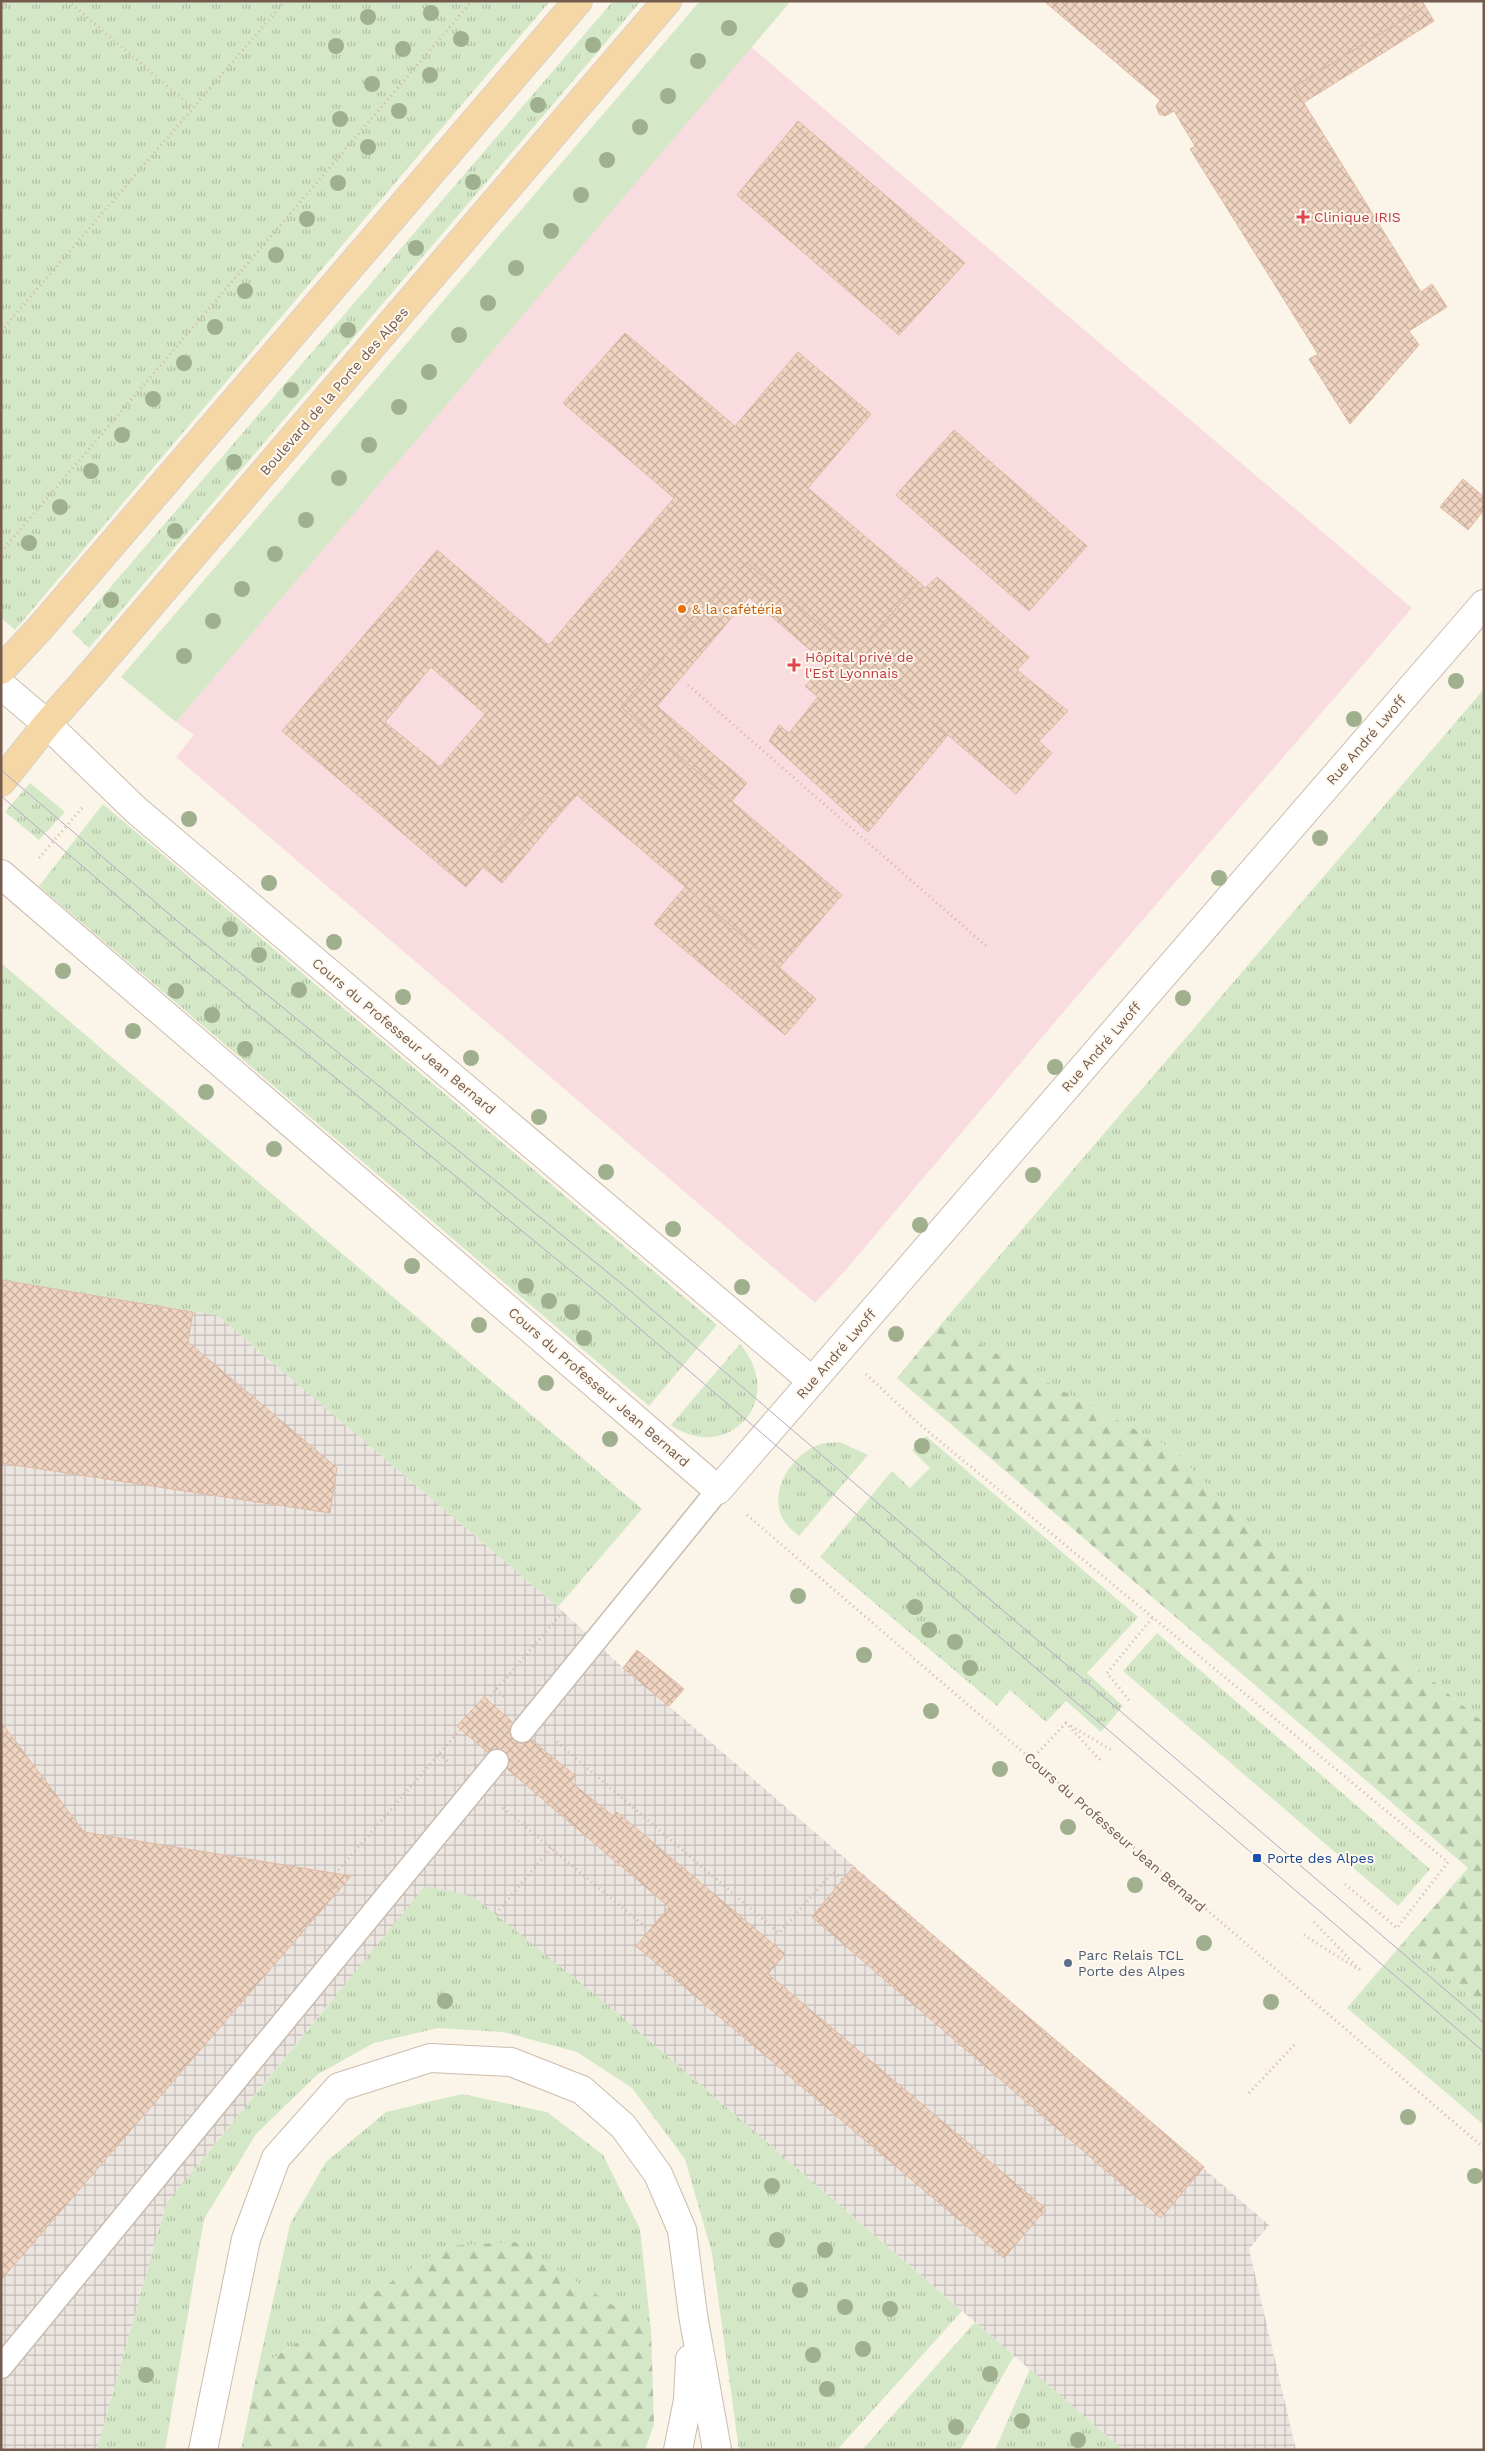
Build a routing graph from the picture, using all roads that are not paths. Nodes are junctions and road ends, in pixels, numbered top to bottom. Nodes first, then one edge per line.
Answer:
1 (578, 1) edge
2 (667, 1) edge
3 (1484, 604) edge
4 (1, 670) edge
5 (1, 685) edge
6 (47, 724) junction
7 (1, 782) edge
8 (8, 880) edge
9 (812, 1381) junction
10 (718, 1490) junction
11 (527, 1725) road end
12 (497, 1761) dead end
13 (693, 2315) junction
14 (1, 2367) edge
15 (202, 2450) edge
16 (678, 2450) edge
17 (717, 2450) edge

1 - 4 main road
2 - 6 main road, Boulevard de la Porte des Alpes
3 - 9 street, Rue André Lwoff
5 - 6 street, Cours du Professeur Jean Bernard
6 - 7 main road, Boulevard de la Porte des Alpes
6 - 9 street, Cours du Professeur Jean Bernard
8 - 10 street, Cours du Professeur Jean Bernard
9 - 10 street, Rue André Lwoff
10 - 11 lane
12 - 14 lane
13 - 15 street
13 - 16 street
13 - 17 street

